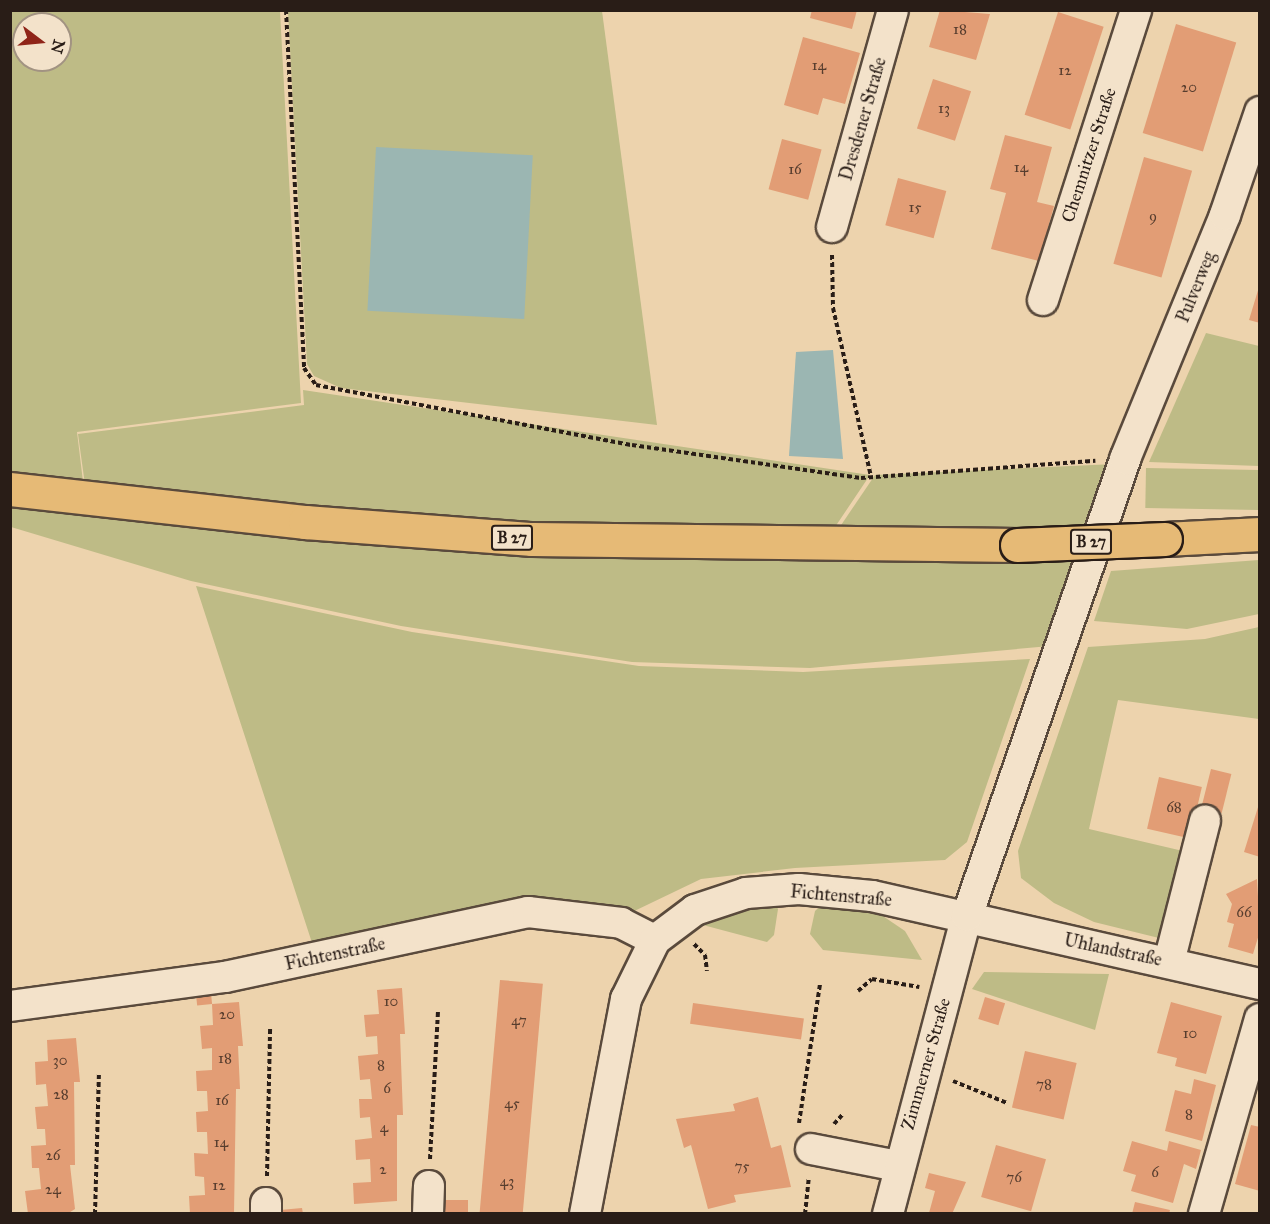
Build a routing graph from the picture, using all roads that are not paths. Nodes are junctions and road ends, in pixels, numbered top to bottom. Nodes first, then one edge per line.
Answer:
1 (893, 10) edge
2 (1136, 10) edge
3 (1260, 112) edge
4 (832, 227) road end
5 (1043, 300) dead end
6 (10, 489) edge
7 (1260, 534) edge
8 (1205, 821) dead end
9 (967, 916) junction
10 (655, 940) junction
11 (1169, 962) junction
12 (1260, 984) edge
13 (10, 1006) edge
14 (1260, 1019) edge
15 (811, 1149) road end
16 (898, 1166) junction
17 (585, 1214) edge
18 (888, 1214) edge
19 (1204, 1214) edge

1 - 4 street, Dresdener Straße
2 - 5 street, Chemnitzer Straße
3 - 9 street, Pulverweg
6 - 7 main road, B 27, bridge
8 - 11 street
9 - 10 street, Fichtenstraße
9 - 11 street, Uhlandstraße
9 - 16 street, Zimmerner Straße
10 - 13 street, Fichtenstraße
10 - 17 street, Fichtenstraße
11 - 12 street, Uhlandstraße
14 - 19 street
15 - 16 street
16 - 18 street, Zimmerner Straße

